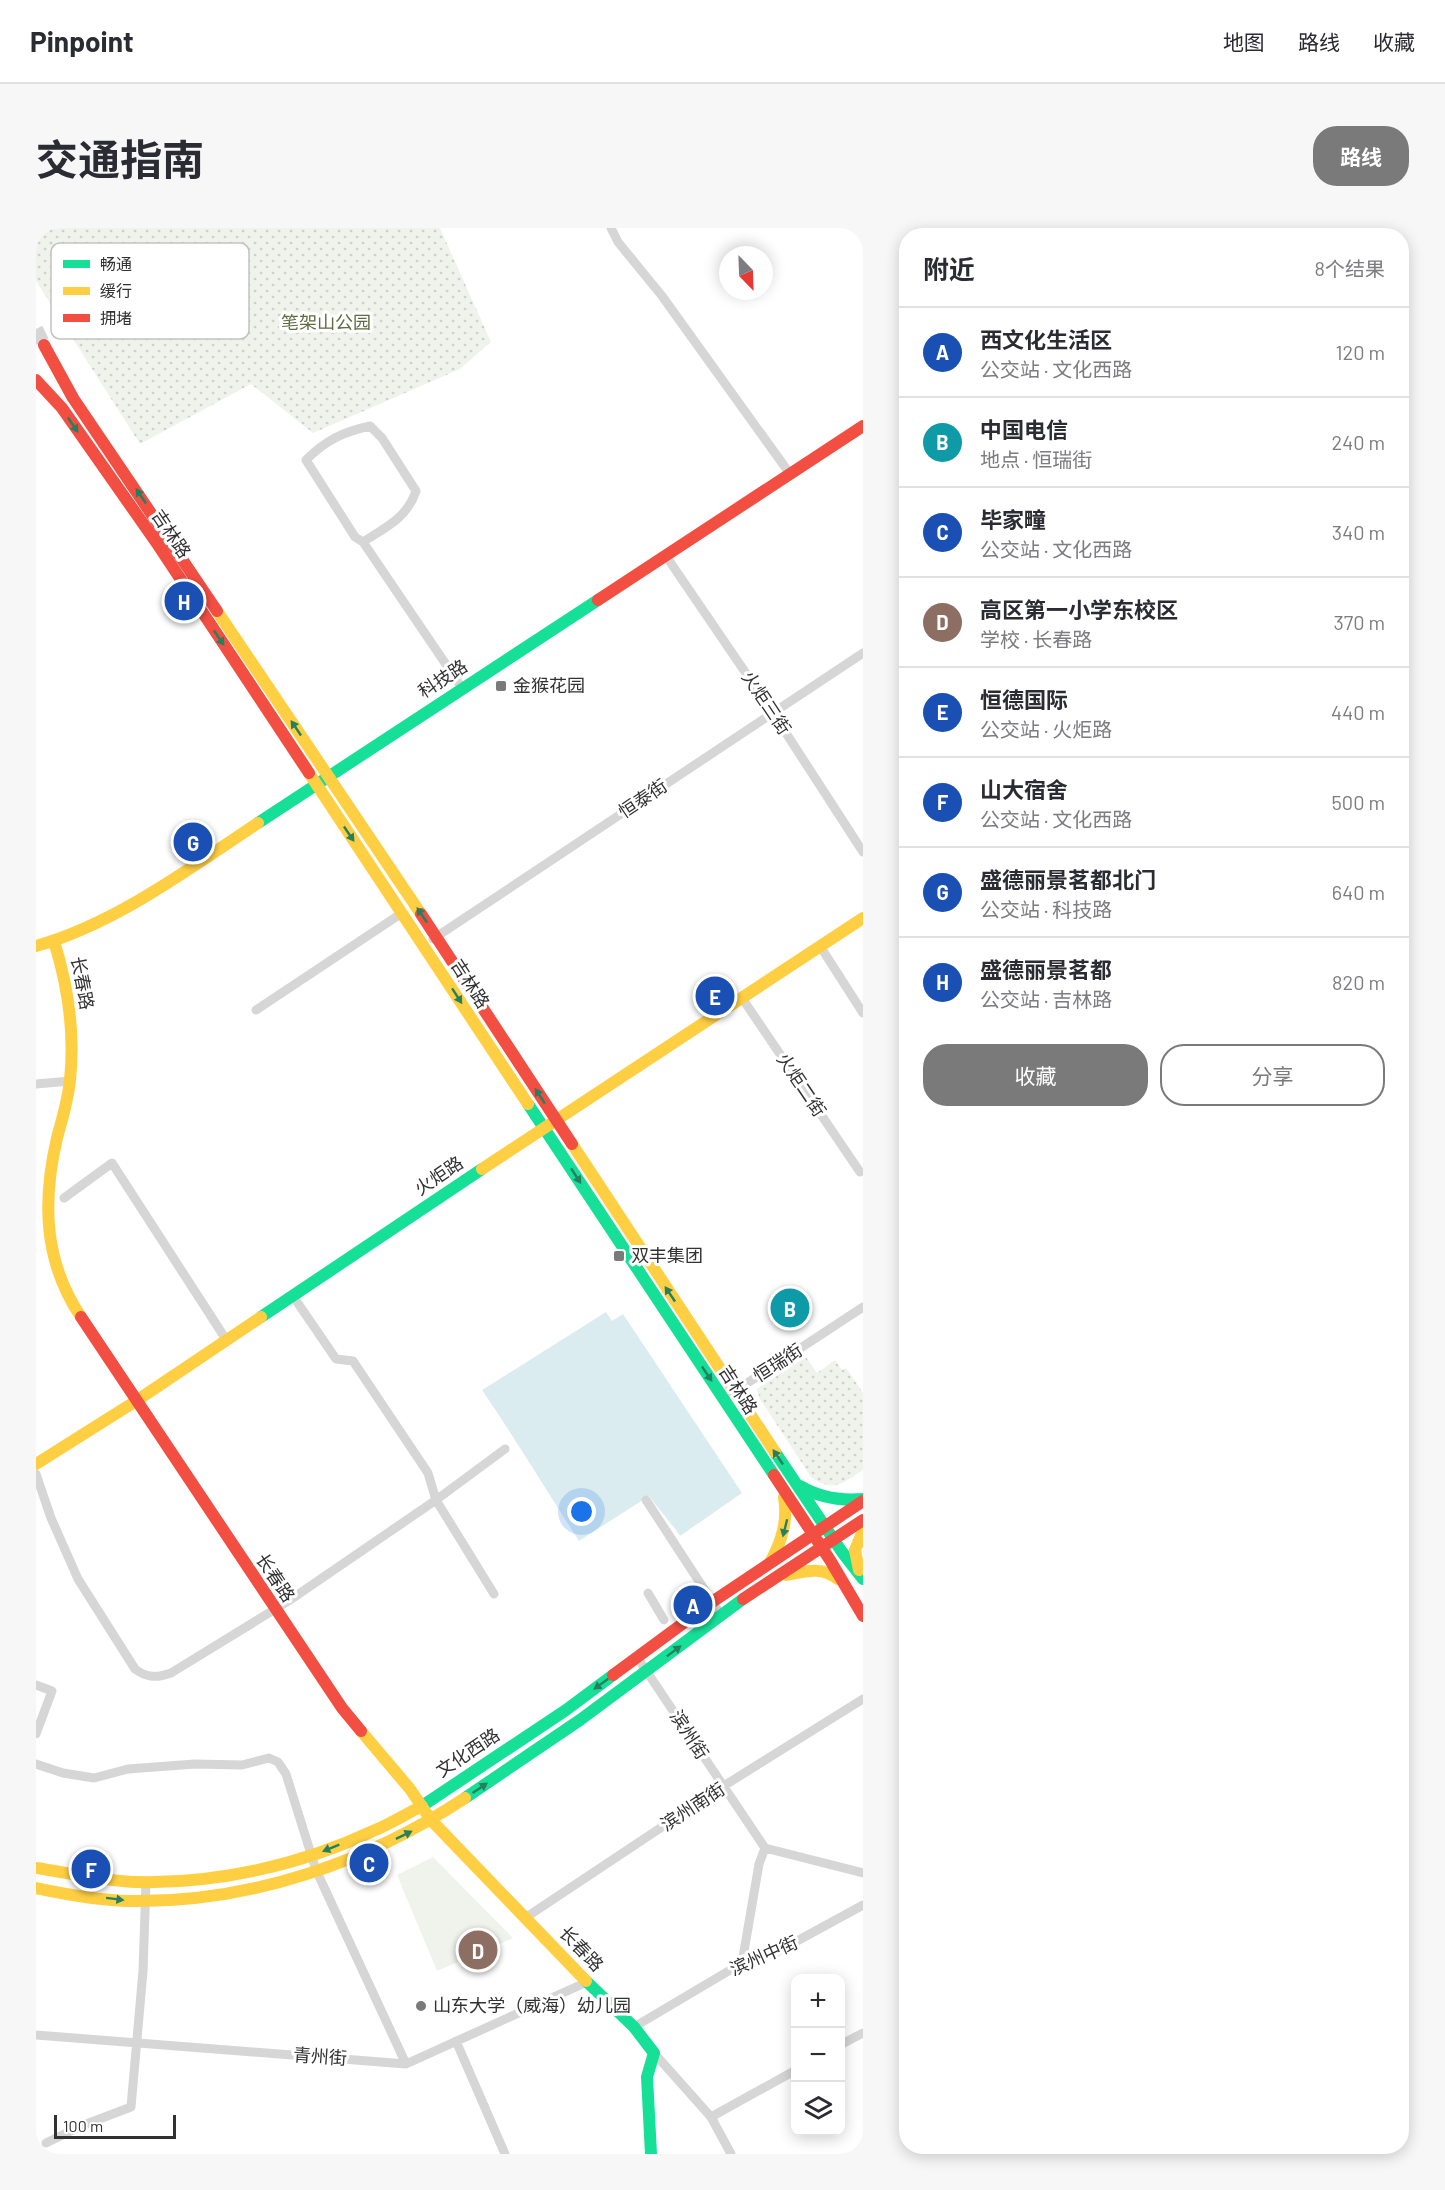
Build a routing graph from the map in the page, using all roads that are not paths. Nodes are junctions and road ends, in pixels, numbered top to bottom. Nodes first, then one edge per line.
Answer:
1 (611, 228) edge
2 (44, 345) tunnel mouth
3 (36, 380) edge
4 (863, 426) edge
5 (790, 474) junction
6 (363, 542) junction
7 (666, 556) junction
8 (863, 654) edge
9 (462, 688) junction
10 (773, 713) junction
11 (328, 776) junction
12 (316, 785) junction
13 (863, 852) edge
14 (402, 913) junction
15 (863, 918) edge
16 (436, 936) junction
17 (54, 941) junction
18 (423, 945) junction
19 (36, 946) edge
20 (820, 946) junction
21 (742, 998) junction
22 (256, 1010) dead end
23 (863, 1013) edge
24 (70, 1081) junction
25 (36, 1084) edge
26 (555, 1120) junction
27 (543, 1128) junction
28 (862, 1174) edge
29 (64, 1198) dead end
30 (293, 1296) junction
31 (863, 1307) edge
32 (227, 1341) junction
33 (735, 1392) junction
34 (724, 1399) junction
35 (136, 1401) junction
36 (505, 1449) dead end
37 (36, 1464) edge
38 (36, 1474) edge
39 (796, 1484) junction
40 (782, 1489) junction
41 (436, 1500) junction
42 (646, 1500) dead end
43 (863, 1500) edge
44 (863, 1520) edge
45 (825, 1527) junction
46 (863, 1531) edge
47 (813, 1535) junction
48 (834, 1540) junction
49 (822, 1548) junction
50 (768, 1564) junction
51 (779, 1576) junction
52 (862, 1578) edge
53 (845, 1586) junction
54 (648, 1593) dead end
55 (494, 1594) dead end
56 (712, 1602) junction
57 (274, 1608) junction
58 (721, 1615) junction
59 (863, 1616) edge
60 (664, 1620) dead end
61 (637, 1658) junction
62 (647, 1671) junction
63 (36, 1685) edge
64 (863, 1699) edge
65 (36, 1734) edge
66 (36, 1764) edge
67 (722, 1787) junction
68 (422, 1806) junction
69 (431, 1820) junction
70 (765, 1848) junction
71 (311, 1856) junction
72 (36, 1868) edge
73 (316, 1870) junction
74 (863, 1873) edge
75 (146, 1882) junction
76 (36, 1888) edge
77 (146, 1901) junction
78 (863, 1905) edge
79 (525, 1918) junction
80 (741, 1963) junction
81 (587, 1982) junction
82 (634, 2027) junction
83 (863, 2033) edge
84 (36, 2035) edge
85 (456, 2042) junction
86 (845, 2042) edge
87 (137, 2043) junction
88 (654, 2053) junction
89 (406, 2064) junction
90 (791, 2072) edge
91 (711, 2117) junction
92 (46, 2143) dead end
93 (505, 2154) edge
94 (651, 2154) edge
95 (731, 2154) edge

1 - 5 street
11 -> 2 main road, 吉林路
3 -> 12 main road, 吉林路
4 - 5 main road, 科技路
5 - 7 main road, 科技路
6 - 6 street
6 - 9 street
7 - 9 main road, 科技路
7 - 10 street, 火炬三街
8 - 10 street, 恒泰街
9 - 11 main road, 科技路
10 - 13 street, 火炬三街
10 - 16 street, 恒泰街
11 - 12 main road, 科技路
16 -> 11 main road, 吉林路
12 -> 14 main road, 吉林路
12 - 17 main road, 科技路
14 - 18 main road, 吉林路
14 - 22 street
15 - 20 main road, 火炬路
16 - 18 street, 恒泰街
26 -> 16 main road, 吉林路
17 - 19 main road, 科技路
17 - 24 main road, 长春路
18 -> 27 main road, 吉林路
20 - 21 main road, 火炬路
20 - 23 street
21 - 26 main road, 火炬路
21 - 28 street, 火炬二街
24 - 25 street
24 - 35 main road, 长春路
26 - 27 main road, 火炬路
33 -> 26 main road, 吉林路
27 - 30 main road, 火炬路
27 -> 34 main road, 吉林路
29 - 32 street
30 - 32 main road, 火炬路
30 - 41 street
31 - 33 street, 恒瑞街
32 - 35 main road, 火炬路
33 - 34 street, 恒瑞街
39 -> 33 main road, 吉林路
34 - 40 main road, 吉林路
35 - 37 main road, 火炬路
35 - 57 main road, 长春路
36 - 41 street
38 - 57 street
39 - 43 main road
39 - 45 main road, 吉林路
40 - 47 main road, 吉林路
40 -> 50 main road
41 - 55 street
41 - 57 street
42 - 56 street
43 - 45 main road, 文化西路
44 - 48 main road, 文化西路
45 - 47 main road, 文化西路
45 - 48 main road, 吉林路
46 - 52 main road
47 - 49 main road, 吉林路
47 - 50 main road, 文化西路
48 - 49 main road, 文化西路
48 - 52 main road, 吉林路
49 - 51 main road, 文化西路
49 - 53 main road, 吉林路
50 - 56 main road, 文化西路
51 - 53 main road
51 - 58 main road, 文化西路
53 - 59 main road, 吉林路
54 - 60 street
56 - 58 street
56 - 61 main road, 文化西路
57 - 68 main road, 长春路
62 -> 58 main road, 文化西路
61 - 62 street, 滨州街
61 -> 68 main road, 文化西路
62 - 67 street, 滨州街
69 -> 62 main road, 文化西路
63 - 65 street
64 - 67 street, 滨州南街
66 - 71 street
67 - 70 street, 滨州街
67 - 79 street, 滨州南街
68 - 69 main road, 长春路
68 -> 71 main road, 文化西路
73 -> 69 main road, 文化西路
69 - 79 main road, 长春路
70 - 74 street
70 - 80 street
71 - 73 street
71 - 75 main road, 文化西路
72 - 75 main road, 文化西路
73 - 77 main road, 文化西路
73 - 89 street
75 - 77 street
76 -> 77 main road, 文化西路
77 - 87 street
78 - 80 street, 滨州中街
79 - 81 main road, 长春路
80 - 82 street, 滨州中街
81 - 82 main road, 长春路
81 - 85 street, 青州街
82 - 88 main road, 长春路
83 - 86 street
84 - 87 street, 青州街
85 - 89 street, 青州街
85 - 93 street
87 - 89 street, 青州街
87 - 92 street
88 - 91 street
88 - 94 main road
90 - 91 street
91 - 95 street

